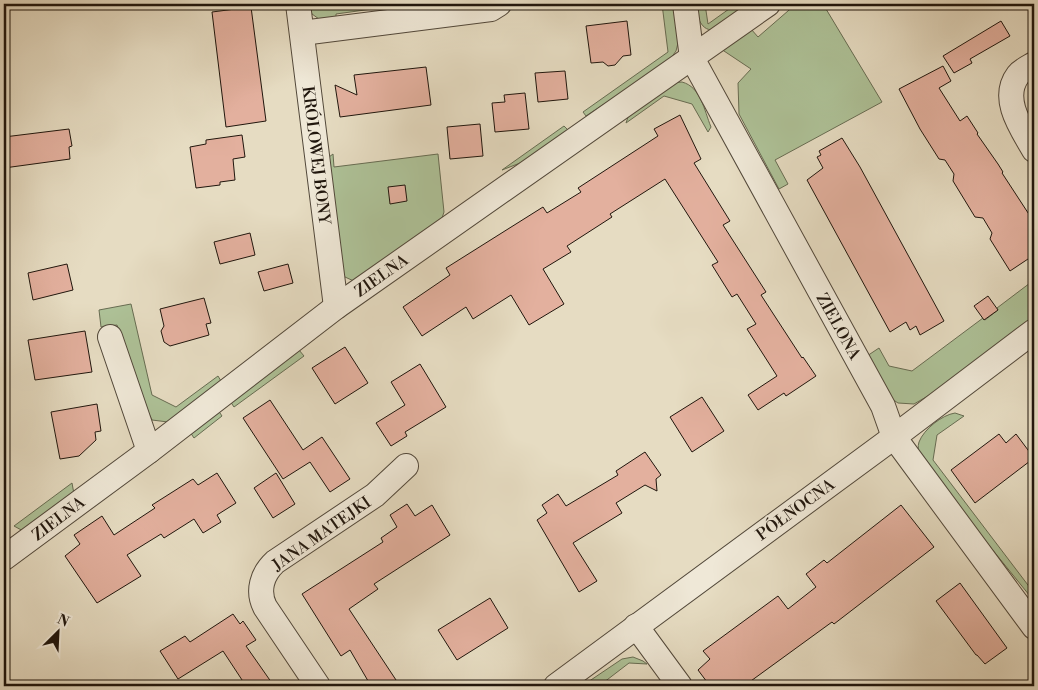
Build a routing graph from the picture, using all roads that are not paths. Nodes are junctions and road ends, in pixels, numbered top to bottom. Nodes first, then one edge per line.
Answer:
1 (298, 4) edge
2 (499, 4) edge
3 (685, 4) edge
4 (768, 4) edge
5 (302, 33) junction
6 (692, 58) junction
7 (1029, 67) edge
8 (1034, 150) edge
9 (336, 307) junction
10 (1034, 331) edge
11 (110, 337) dead end
12 (894, 436) junction
13 (149, 451) junction
14 (406, 466) dead end
15 (4, 558) edge
16 (636, 626) junction
17 (1034, 627) edge
18 (318, 686) edge
19 (556, 686) edge
20 (680, 686) edge

1 - 5 street, KRÓLOWEJ BONY
2 - 5 street
3 - 6 street, ZIELONA
4 - 6 street, ZIELNA
5 - 9 street, KRÓLOWEJ BONY
6 - 9 street, ZIELNA
6 - 12 street, ZIELONA
7 - 8 street
9 - 13 street, ZIELNA
10 - 12 street, PÓŁNOCNA
11 - 13 street
12 - 16 street, PÓŁNOCNA
12 - 17 street, ZIELONA
13 - 15 street, ZIELNA
14 - 18 street, JANA MATEJKI
16 - 19 street, PÓŁNOCNA
16 - 20 street

